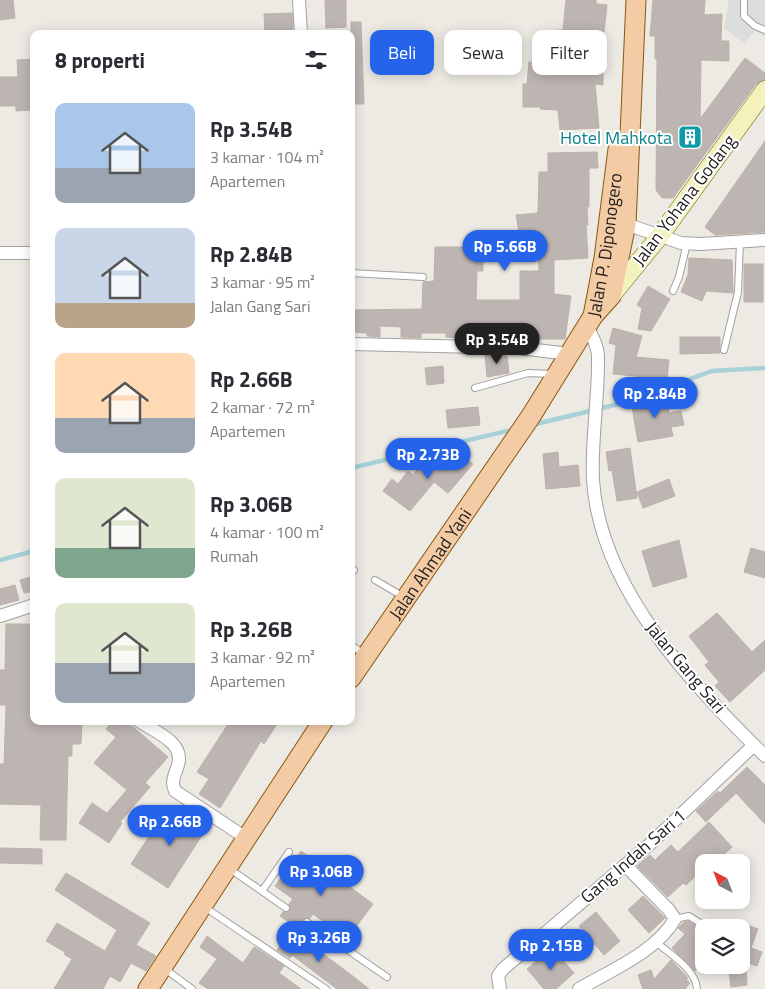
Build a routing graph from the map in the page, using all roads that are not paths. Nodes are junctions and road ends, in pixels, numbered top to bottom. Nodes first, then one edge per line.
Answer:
1 (299, 0) edge
2 (623, 0) edge
3 (636, 0) edge
4 (744, 0) edge
5 (301, 30) edge
6 (765, 30) edge
7 (765, 90) edge
8 (626, 123) junction
9 (626, 224) junction
10 (659, 237) junction
11 (765, 240) edge
12 (740, 242) junction
13 (686, 244) junction
14 (0, 253) edge
15 (30, 253) edge
16 (355, 273) edge
17 (423, 277) dead end
18 (673, 291) dead end
19 (596, 309) junction
20 (355, 344) edge
21 (724, 350) dead end
22 (570, 354) junction
23 (557, 375) junction
24 (475, 388) dead end
25 (375, 580) dead end
26 (405, 598) junction
27 (30, 606) edge
28 (0, 616) edge
29 (359, 650) edge
30 (355, 664) edge
31 (146, 725) edge
32 (320, 725) edge
33 (754, 744) junction
34 (765, 756) edge
35 (246, 838) junction
36 (289, 852) dead end
37 (625, 865) junction
38 (227, 867) junction
39 (262, 891) junction
40 (202, 905) junction
41 (286, 908) dead end
42 (675, 919) junction
43 (695, 920) edge
44 (307, 922) dead end
45 (655, 942) junction
46 (162, 967) junction
47 (387, 977) dead end
48 (148, 989) edge
49 (192, 989) edge
50 (326, 989) edge
51 (500, 989) edge
52 (579, 989) edge
53 (697, 989) edge

1 - 5 street
2 - 8 main road, Jalan P. Diponogero
3 - 8 main road, Jalan P. Diponogero
4 - 6 lane
7 - 10 main road, Jalan Yohana Godang
8 - 9 main road, Jalan P. Diponogero
8 - 19 main road, Jalan P. Diponogero
9 - 10 street
9 - 19 main road, Jalan P. Diponogero
10 - 13 street
10 - 19 main road, Jalan Yohana Godang
11 - 12 street
12 - 13 street
12 - 21 lane
13 - 18 lane
14 - 15 street
16 - 17 lane
19 - 22 main road, Jalan Ahmad Yani
19 - 33 street, Jalan Gang Sari
20 - 22 street
22 - 23 main road, Jalan Ahmad Yani
23 - 24 lane
23 - 26 main road, Jalan Ahmad Yani
25 - 26 lane
26 - 29 main road, Jalan Ahmad Yani
27 - 28 street
29 - 30 main road, Jalan Ahmad Yani
31 - 35 street
32 - 35 main road
33 - 34 street, Jalan Gang Sari
33 - 37 street, Gang Indah Sari 1
35 - 38 main road
36 - 39 lane
37 - 42 street
37 - 51 street, Gang Indah Sari 1
38 - 39 lane
38 - 40 main road
39 - 41 lane
40 - 46 main road
40 - 50 lane
42 - 43 lane
42 - 45 street
44 - 47 lane
45 - 52 street
45 - 53 lane
46 - 48 main road
46 - 49 lane

